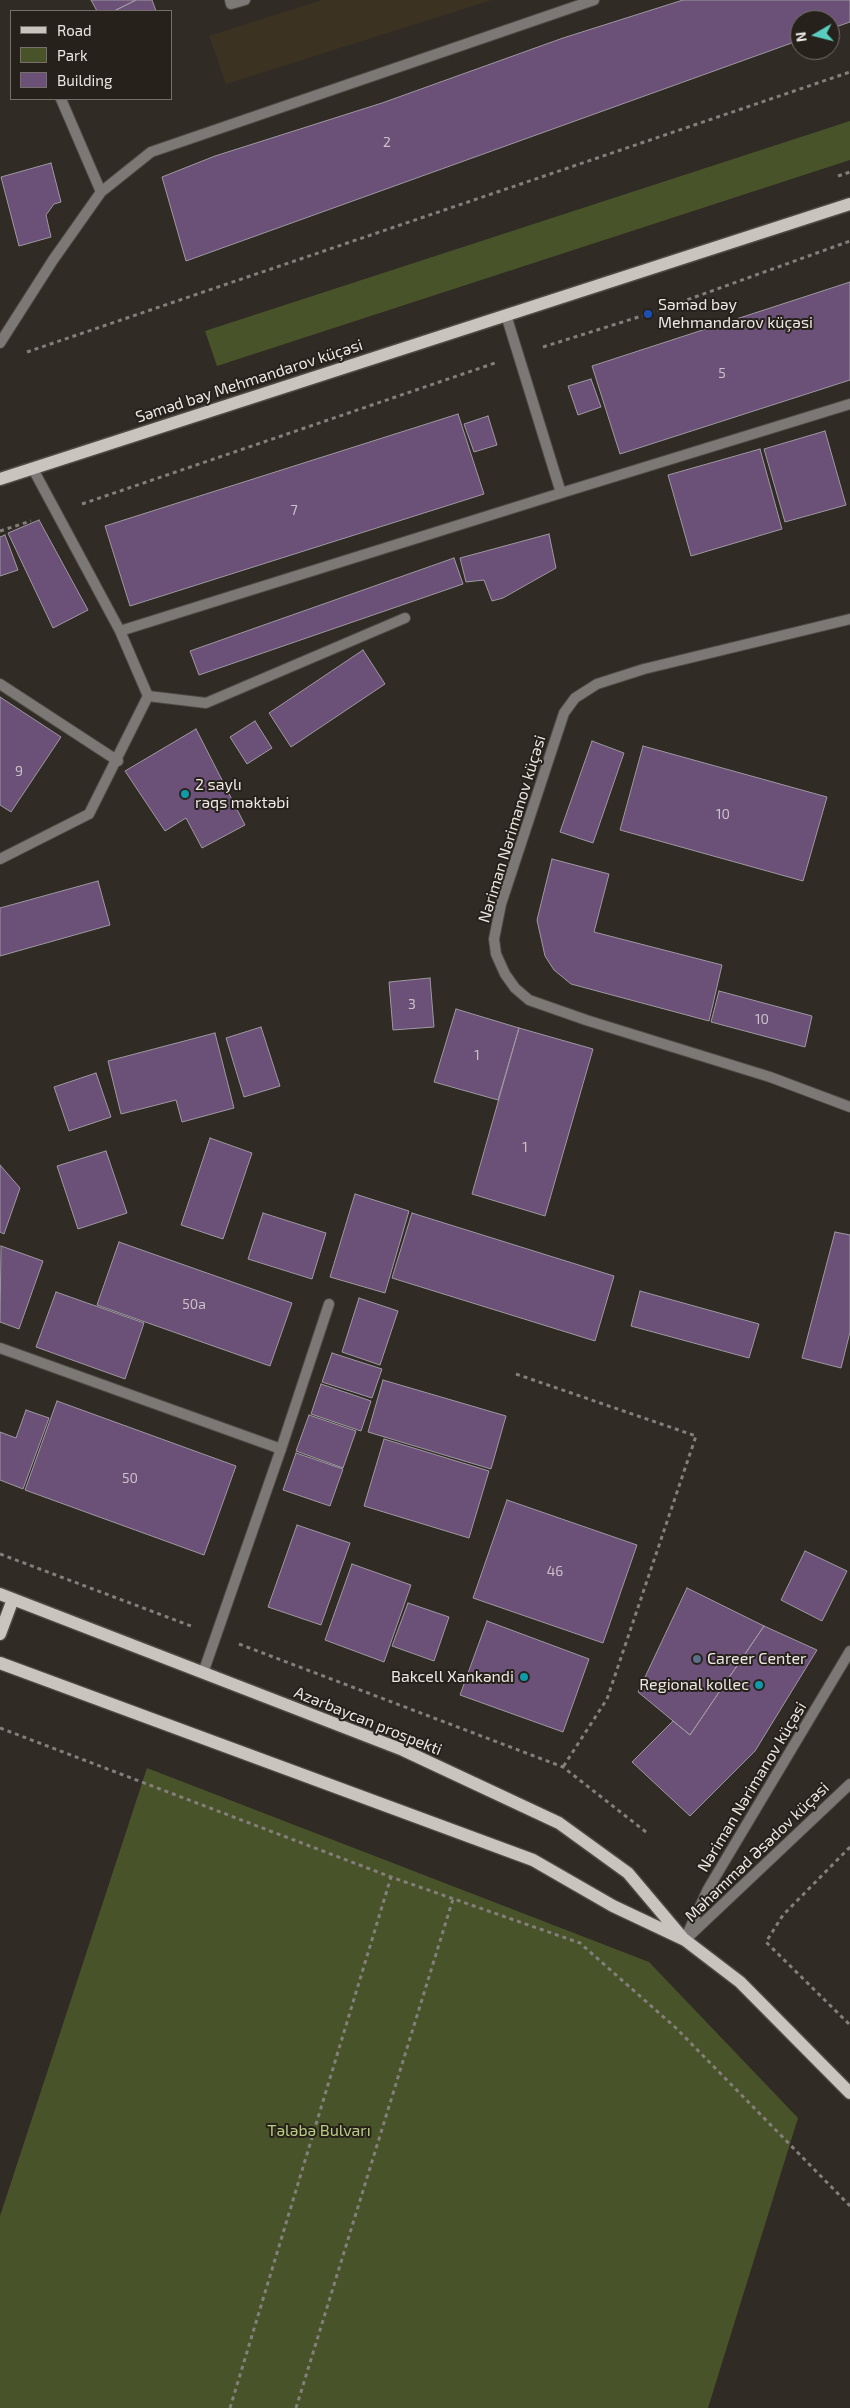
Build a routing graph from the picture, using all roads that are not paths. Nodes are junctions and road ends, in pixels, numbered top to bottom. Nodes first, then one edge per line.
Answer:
1 (230, 0) edge
2 (245, 0) edge
3 (594, 0) edge
4 (61, 100) edge
5 (101, 192) junction
6 (850, 204) edge
7 (506, 315) junction
8 (0, 343) edge
9 (850, 404) edge
10 (33, 469) junction
11 (0, 479) edge
12 (561, 493) junction
13 (405, 618) dead end
14 (850, 620) edge
15 (120, 631) junction
16 (0, 684) edge
17 (148, 696) junction
18 (118, 760) junction
19 (0, 859) edge
20 (850, 1108) edge
21 (329, 1304) dead end
22 (0, 1348) edge
23 (281, 1449) junction
24 (0, 1594) edge
25 (12, 1599) junction
26 (0, 1634) edge
27 (850, 1652) edge
28 (0, 1663) edge
29 (203, 1672) junction
30 (850, 1784) edge
31 (685, 1940) junction
32 (850, 2092) edge

1 - 2 street
3 - 5 street
4 - 5 street
5 - 8 street
6 - 7 main road, Səməd bəy Mehmandarov küçəsi
7 - 10 main road, Səməd bəy Mehmandarov küçəsi
7 - 12 street
9 - 12 street
10 - 11 main road, Səməd bəy Mehmandarov küçəsi
10 - 15 street
12 - 15 street
13 - 17 street
14 - 20 street, Nəriman Nərimanov küçəsi
15 - 17 street
16 - 18 street
17 - 18 street
18 - 19 street
21 - 23 street
22 - 23 street
23 - 29 street
24 - 25 main road, Azərbaycan prospekti
25 - 26 main road
25 - 29 main road, Azərbaycan prospekti
27 - 31 street, Nəriman Nərimanov küçəsi
28 - 31 main road, Azərbaycan prospekti
29 - 31 main road, Azərbaycan prospekti
30 - 31 street, Məhəmməd Əsədov küçəsi
31 - 32 main road, Azərbaycan prospekti

